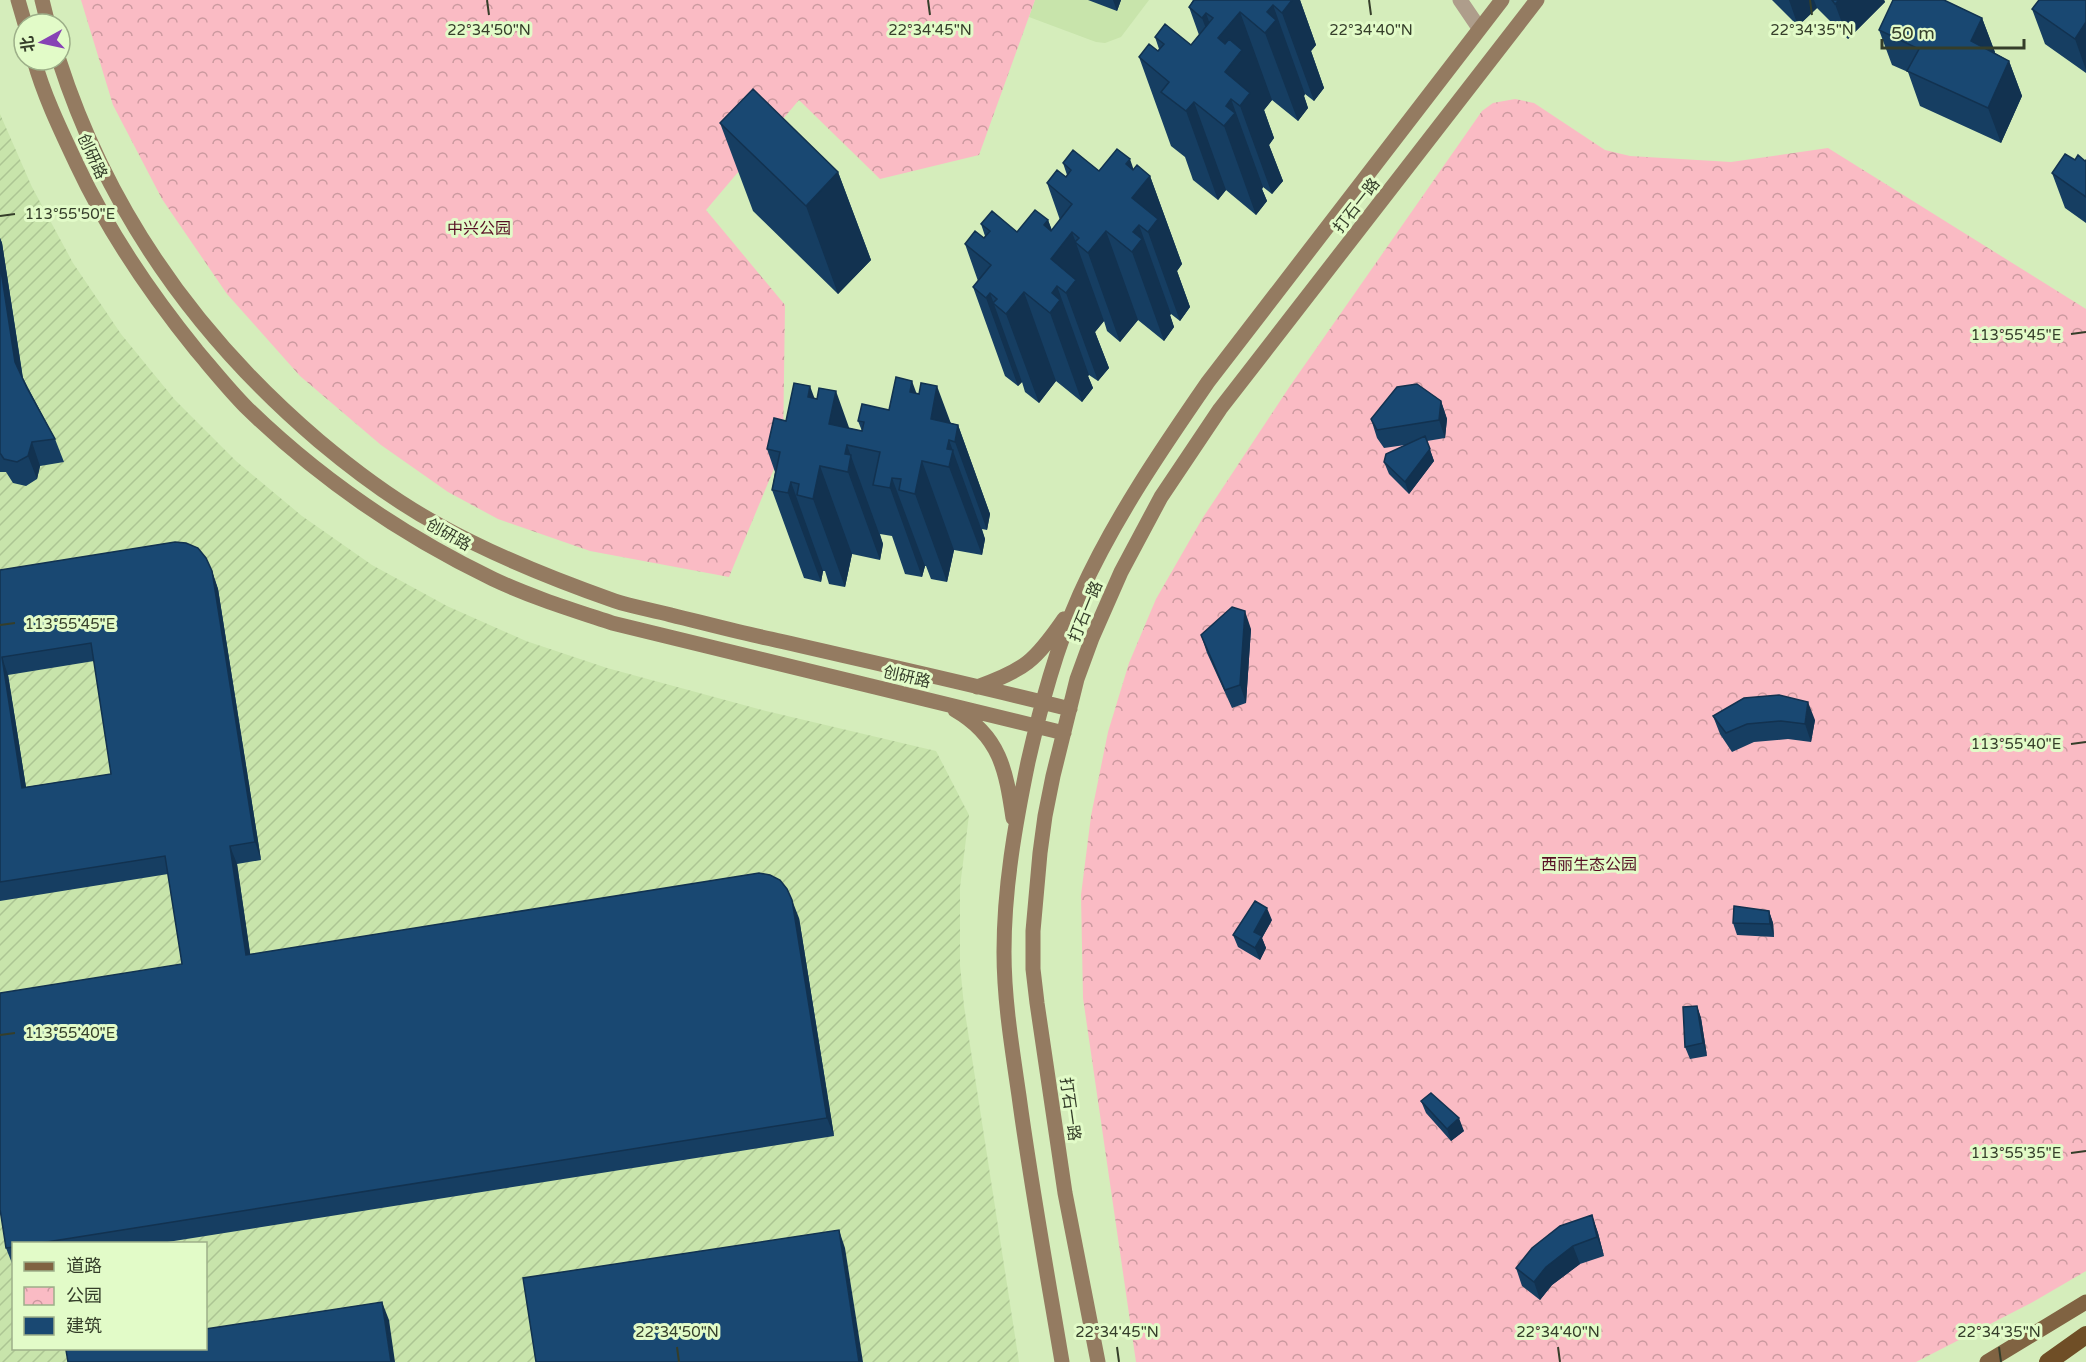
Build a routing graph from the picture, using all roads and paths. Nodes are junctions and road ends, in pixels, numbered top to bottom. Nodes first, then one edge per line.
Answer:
1 (1460, 0) edge
2 (1502, 0) edge
3 (1537, 0) edge
4 (1479, 28) junction
5 (39, 72) edge
6 (63, 72) edge
7 (1080, 594) junction
8 (977, 687) junction
9 (942, 702) junction
10 (1043, 702) junction
11 (1070, 709) junction
12 (1036, 727) junction
13 (1064, 733) junction
14 (1015, 830) junction
15 (2086, 1302) edge
16 (2086, 1335) edge
17 (1062, 1362) edge
18 (1098, 1362) edge
19 (1987, 1362) edge
20 (2048, 1362) edge

1 - 4 street
2 - 4 main road, 打石一路
3 - 11 main road, 打石一路
4 - 7 main road, 打石一路
5 - 9 main road, 创研路
6 - 8 main road, 创研路
7 - 8 main road
7 - 10 main road, 打石一路
8 - 10 main road, 创研路
9 - 12 main road, 创研路
9 - 14 main road
10 - 11 main road, 创研路
10 - 12 main road, 打石一路
11 - 13 main road, 打石一路
12 - 13 main road, 创研路
12 - 14 main road, 打石一路
13 - 18 main road, 打石一路
14 - 17 main road, 打石一路
15 - 19 main road
16 - 20 highway

